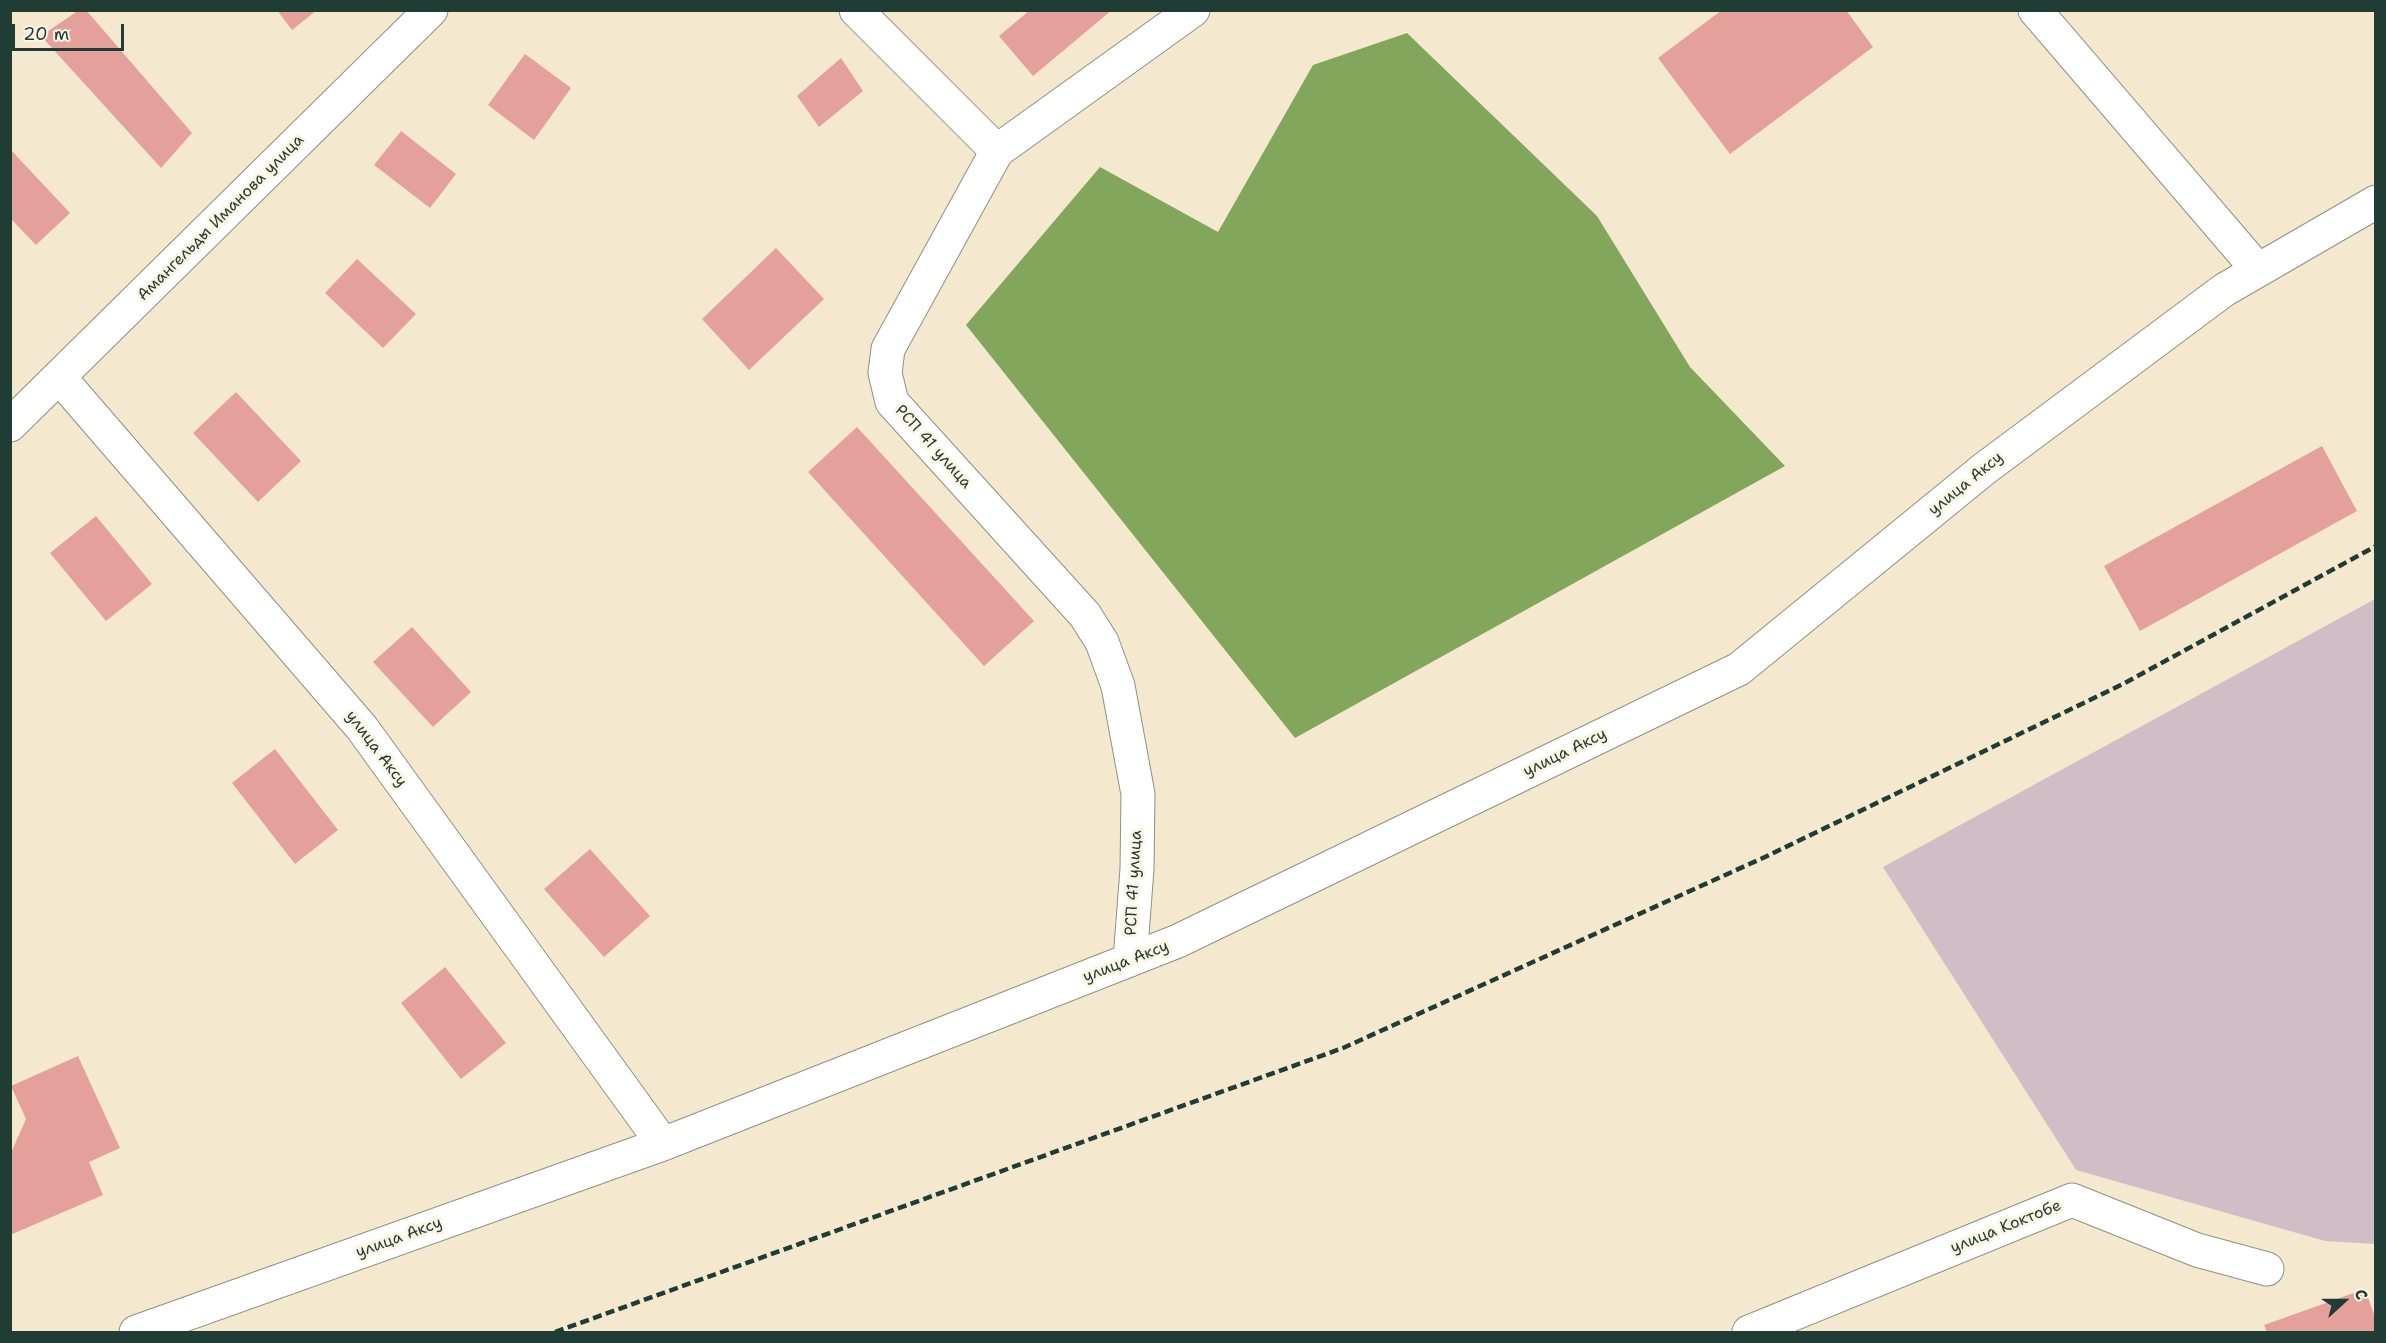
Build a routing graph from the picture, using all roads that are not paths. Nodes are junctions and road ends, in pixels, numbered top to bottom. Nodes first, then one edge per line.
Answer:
1 (431, 10) edge
2 (856, 10) edge
3 (1193, 10) edge
4 (2035, 10) edge
5 (997, 151) junction
6 (2376, 202) edge
7 (2258, 270) junction
8 (60, 378) junction
9 (10, 425) edge
10 (1130, 960) junction
11 (663, 1144) junction
12 (2266, 1269) dead end
13 (136, 1332) edge
14 (1749, 1332) edge

1 - 8 street, Амангельды Иманова улица
2 - 5 street
3 - 5 street, РСП 41 улица
4 - 7 street
5 - 10 street, РСП 41 улица
6 - 7 street, улица Аксу
7 - 10 street, улица Аксу
8 - 9 street, Амангельды Иманова улица
8 - 11 street, улица Аксу
10 - 11 street, улица Аксу
11 - 13 street, улица Аксу
12 - 14 street, улица Коктобе

